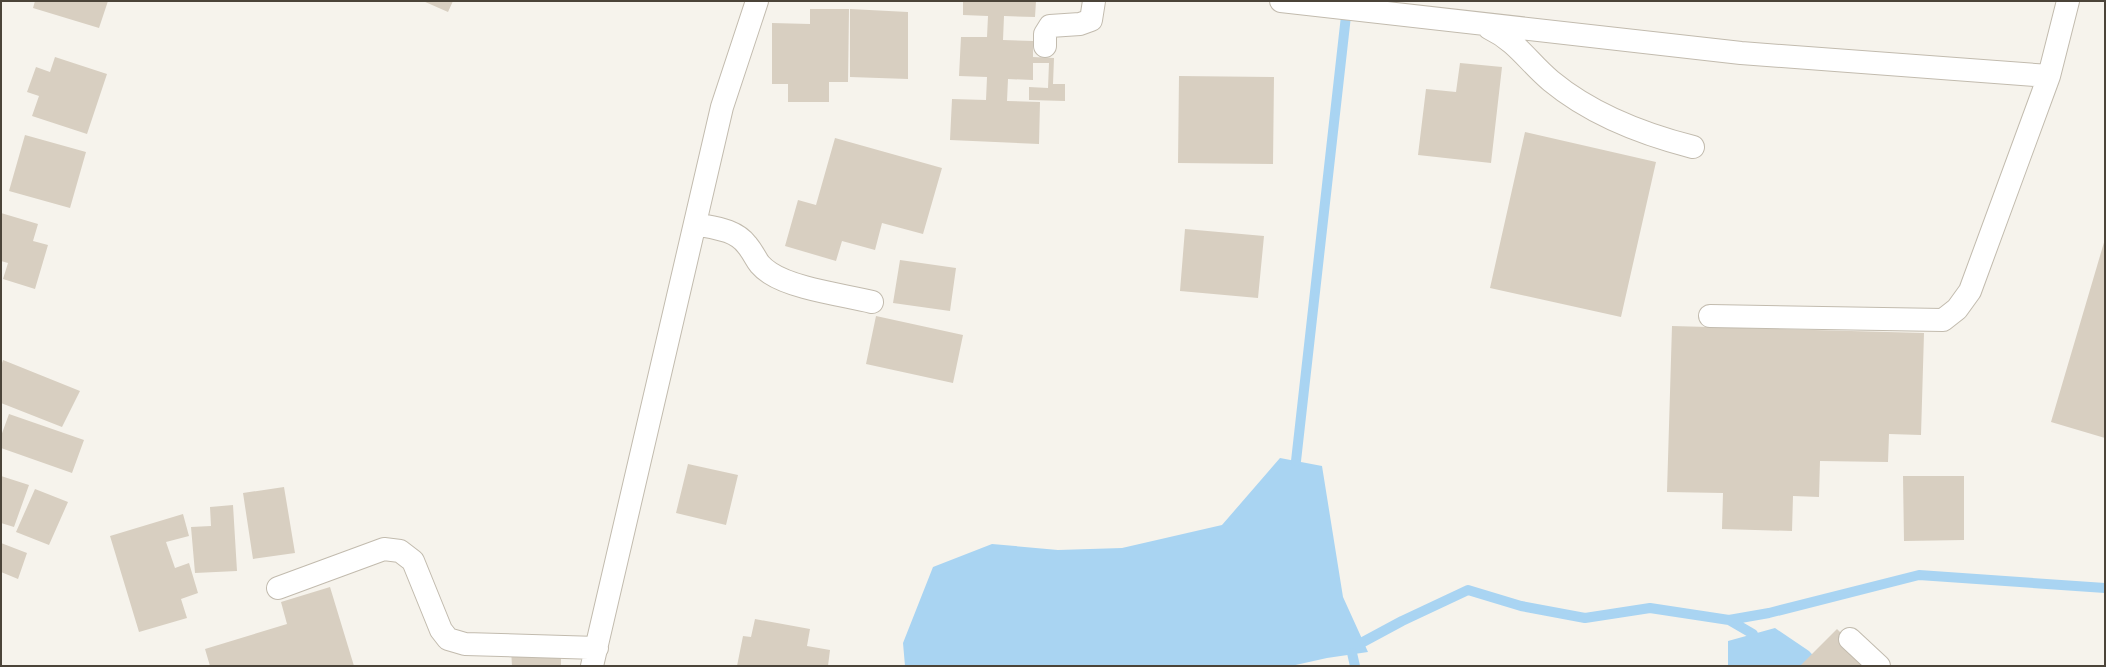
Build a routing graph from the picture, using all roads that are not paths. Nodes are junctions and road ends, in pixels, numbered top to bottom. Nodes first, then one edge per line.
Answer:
1 (757, 1) edge
2 (1094, 1) edge
3 (1281, 1) edge
4 (2068, 1) edge
5 (1480, 24) junction
6 (1045, 46) dead end
7 (2049, 76) junction
8 (1693, 147) dead end
9 (695, 224) junction
10 (872, 302) dead end
11 (1710, 316) dead end
12 (278, 588) dead end
13 (1850, 639) dead end
14 (594, 657) edge
15 (1880, 666) edge

1 - 9 street
2 - 6 street
3 - 5 street
4 - 7 street
5 - 7 street
5 - 8 street
7 - 11 street
9 - 10 street
9 - 14 street
12 - 14 street
13 - 15 street

